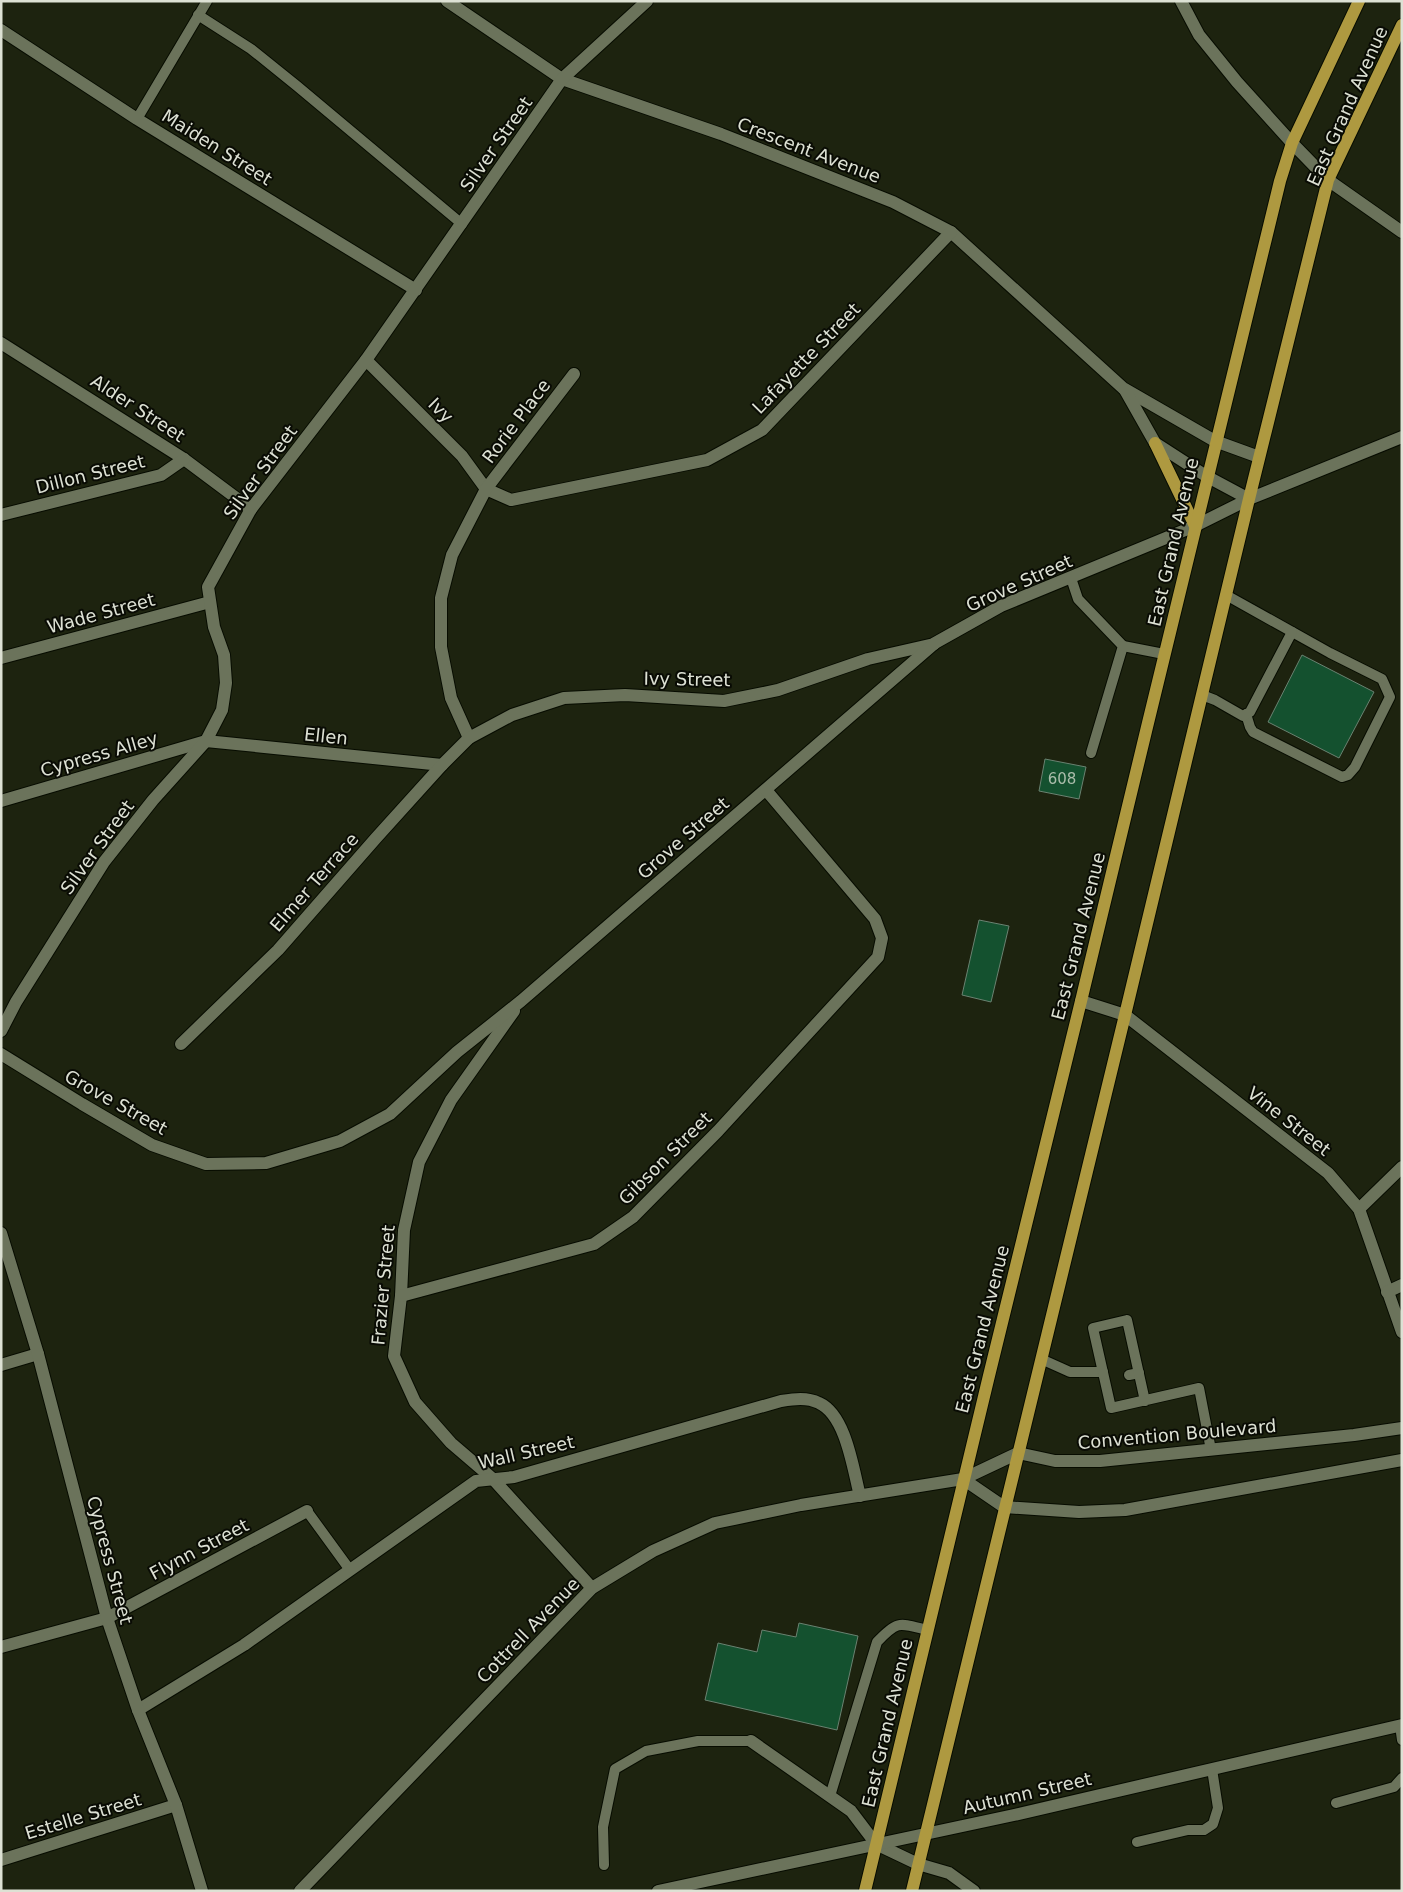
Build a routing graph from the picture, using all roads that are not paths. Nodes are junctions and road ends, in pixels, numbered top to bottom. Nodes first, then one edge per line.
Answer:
1 (207, 1) edge
2 (447, 1) edge
3 (647, 1) edge
4 (1182, 1) edge
5 (1359, 1) edge
6 (198, 15) junction
7 (1402, 25) edge
8 (1, 30) edge
9 (562, 79) junction
10 (137, 119) junction
11 (1292, 143) junction
12 (1328, 180) junction
13 (462, 224) junction
14 (951, 232) junction
15 (1402, 232) edge
16 (416, 290) junction
17 (1, 343) edge
18 (366, 360) junction
19 (574, 374) dead end
20 (1123, 388) junction
21 (1402, 437) edge
22 (1215, 441) junction
23 (1155, 443) junction
24 (1259, 457) junction
25 (184, 459) junction
26 (1206, 476) junction
27 (486, 489) junction
28 (1248, 499) junction
29 (251, 509) junction
30 (1, 515) edge
31 (1195, 526) junction
32 (1071, 578) junction
33 (1226, 596) junction
34 (210, 602) junction
35 (1292, 632) junction
36 (935, 643) junction
37 (1123, 646) junction
38 (1164, 654) junction
39 (1, 658) edge
40 (1202, 695) junction
41 (1246, 714) junction
42 (469, 738) junction
43 (206, 741) junction
44 (1091, 753) dead end
45 (442, 765) junction
46 (766, 790) junction
47 (1, 801) edge
48 (520, 1001) junction
49 (1081, 1001) junction
50 (1125, 1015) junction
51 (1, 1031) edge
52 (181, 1044) dead end
53 (1, 1054) edge
54 (1402, 1167) edge
55 (1359, 1209) junction
56 (1, 1233) edge
57 (1402, 1285) edge
58 (1387, 1292) junction
59 (400, 1296) junction
60 (1402, 1332) edge
61 (38, 1354) junction
62 (1041, 1359) junction
63 (1, 1365) edge
64 (1106, 1377) junction
65 (1145, 1401) junction
66 (1402, 1428) edge
67 (1211, 1450) junction
68 (1018, 1453) junction
69 (1402, 1460) edge
70 (493, 1479) junction
71 (962, 1479) junction
72 (860, 1496) junction
73 (1004, 1507) junction
74 (307, 1512) joint
75 (350, 1570) junction
76 (592, 1588) junction
77 (107, 1618) junction
78 (927, 1630) junction
79 (1, 1647) edge
80 (138, 1710) junction
81 (1401, 1725) edge
82 (1402, 1740) edge
83 (751, 1741) joint
84 (1212, 1769) junction
85 (1402, 1778) edge
86 (830, 1796) junction
87 (1336, 1803) dead end
88 (176, 1806) junction
89 (926, 1834) junction
90 (1137, 1842) dead end
91 (876, 1844) junction
92 (1, 1860) edge
93 (918, 1864) junction
94 (604, 1865) dead end
95 (202, 1891) edge
96 (300, 1891) edge
97 (658, 1891) edge
98 (865, 1891) edge
99 (912, 1891) edge
100 (974, 1891) edge

1 - 6 lane
2 - 9 street, Crescent Avenue
3 - 9 street, Silver Street
4 - 11 street
5 - 11 main road, East Grand Avenue
6 - 10 lane
6 - 13 lane
7 - 12 main road, East Grand Avenue
8 - 10 street, Maiden Street
9 - 13 street, Silver Street
9 - 14 street, Crescent Avenue
10 - 16 street, Maiden Street
11 - 12 street
11 - 22 main road, East Grand Avenue
12 - 15 street
12 - 24 main road, East Grand Avenue
13 - 16 street, Silver Street
14 - 20 street, Crescent Avenue
14 - 27 street, Lafayette Street
16 - 18 street, Silver Street
17 - 25 street, Alder Street
18 - 27 street, Ivy
18 - 29 street, Silver Street
19 - 27 street, Rorie Place
20 - 22 street, Crescent Avenue
20 - 23 street, Crescent Avenue
21 - 28 street, Grove Street
22 - 24 street, Crescent Avenue
22 - 26 main road, East Grand Avenue
23 - 26 street, Crescent Avenue
23 - 31 main road
24 - 28 main road, East Grand Avenue
25 - 29 street, Alder Street
25 - 30 street, Dillon Street
26 - 28 street, Crescent Avenue
26 - 31 main road, East Grand Avenue
27 - 42 street, Rorie Place
28 - 31 street, Grove Street
28 - 33 main road, East Grand Avenue
29 - 34 street, Silver Street
31 - 32 street, Grove Street
31 - 38 main road, East Grand Avenue
32 - 36 street, Grove Street
32 - 37 lane
33 - 35 lane
33 - 40 main road, East Grand Avenue
34 - 39 street, Wade Street
34 - 43 street, Silver Street
35 - 41 lane
35 - 41 lane
36 - 42 street, Ivy Street
36 - 46 street, Grove Street
37 - 38 lane
37 - 44 lane
38 - 49 main road, East Grand Avenue
40 - 41 lane
40 - 50 main road, East Grand Avenue
42 - 45 street, Elmer Terrace
43 - 45 street, Ellen
43 - 47 street, Cypress Alley
43 - 51 street, Silver Street
45 - 52 street, Elmer Terrace
46 - 48 street, Grove Street
46 - 59 street, Gibson Street
48 - 53 street, Grove Street
48 - 59 street, Frazier Street
49 - 50 street, Vine Street
49 - 71 main road, East Grand Avenue
50 - 55 street, Vine Street
50 - 62 main road, East Grand Avenue
54 - 55 street
55 - 58 street, Vine Street
56 - 61 street, Cypress Street
57 - 58 street
58 - 60 street, Vine Street
59 - 70 street, Frazier Street
61 - 63 street
61 - 77 street, Cypress Street
62 - 64 lane
62 - 68 main road, East Grand Avenue
64 - 65 lane
64 - 65 lane
65 - 67 lane
66 - 67 street, Convention Boulevard
67 - 68 street, Convention Boulevard
68 - 71 street
68 - 73 main road, East Grand Avenue
69 - 73 street
70 - 72 street, Wall Street
70 - 75 street, Wall Street
70 - 76 street, Frazier Street
71 - 72 street, Cottrell Avenue
71 - 73 street
71 - 78 main road, East Grand Avenue
72 - 76 street, Cottrell Avenue
73 - 89 main road, East Grand Avenue
74 - 75 lane
74 - 77 street, Flynn Street
75 - 80 street, Wall Street
76 - 96 street, Cottrell Avenue
77 - 79 street, Flynn Street
77 - 80 street, Cypress Street
78 - 86 lane
78 - 91 main road, East Grand Avenue
80 - 88 street, Cypress Street
81 - 82 lane
81 - 84 street, Autumn Street
83 - 86 street
83 - 94 lane
84 - 89 street, Autumn Street
84 - 90 lane
85 - 87 lane
86 - 91 street
88 - 92 street, Estelle Street
88 - 95 street, Cypress Street
89 - 91 street, Autumn Street
89 - 93 main road, East Grand Avenue
91 - 93 street
91 - 97 street, Autumn Street
91 - 98 main road, East Grand Avenue
93 - 99 main road, East Grand Avenue
93 - 100 street

